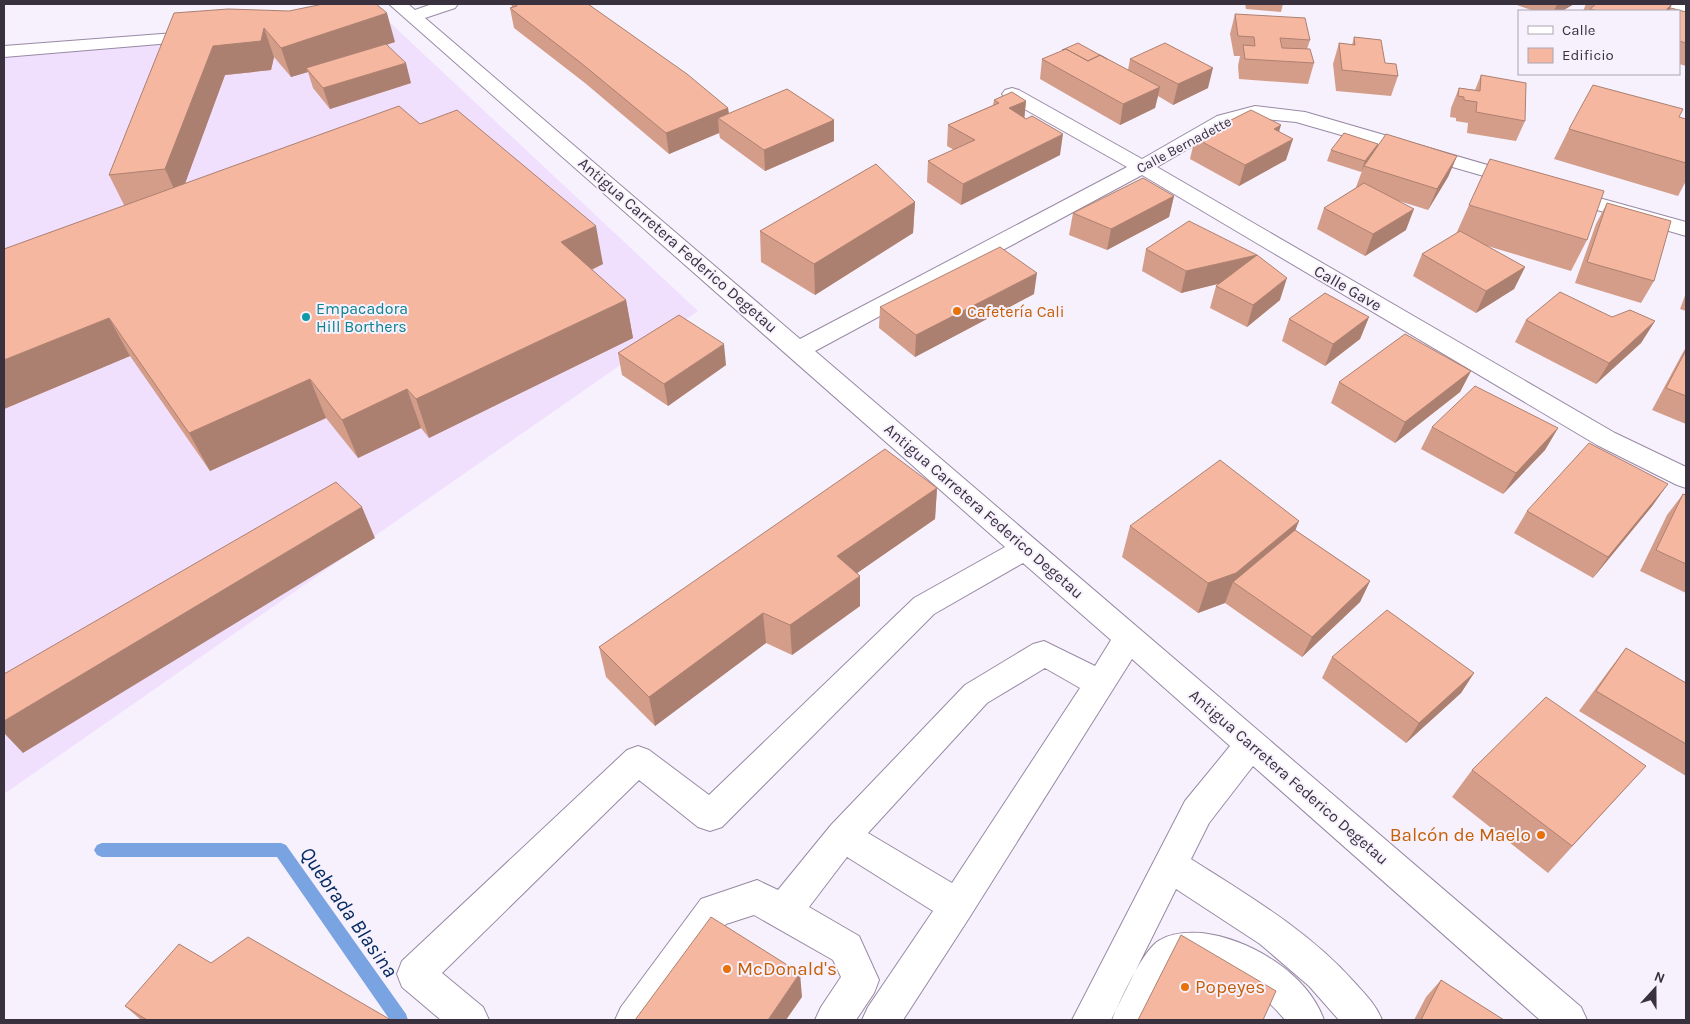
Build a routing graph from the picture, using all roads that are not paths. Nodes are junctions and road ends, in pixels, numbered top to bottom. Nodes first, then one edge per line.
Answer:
1 (449, 4) edge
2 (1668, 4) edge
3 (398, 9) edge
4 (1686, 9) edge
5 (219, 35) edge
6 (4, 52) edge
7 (1012, 94) edge
8 (1142, 167) junction
9 (1686, 229) edge
10 (798, 350) junction
11 (1686, 478) edge
12 (1026, 548) junction
13 (1129, 638) junction
14 (1099, 683) junction
15 (1251, 744) junction
16 (843, 836) junction
17 (1170, 865) junction
18 (957, 906) junction
19 (784, 911) junction
20 (470, 1020) edge
21 (634, 1020) edge
22 (834, 1020) edge
23 (881, 1020) edge
24 (1091, 1020) edge
25 (1131, 1020) edge
26 (1305, 1020) edge
27 (1363, 1020) edge
28 (1568, 1020) edge

1 - 3 street
2 - 4 street
3 - 10 street, Antigua Carretera Federico Degetau
5 - 6 street
7 - 8 street, Calle Gave
8 - 9 street, Calle Bernadette
8 - 10 street, Calle Bernadette
8 - 11 street, Calle Gave
10 - 12 street, Antigua Carretera Federico Degetau
12 - 13 street, Antigua Carretera Federico Degetau
12 - 20 street
13 - 14 street
13 - 15 street, Antigua Carretera Federico Degetau
14 - 16 street
14 - 18 street
15 - 17 street
15 - 28 street, Antigua Carretera Federico Degetau
16 - 18 street
16 - 19 street
17 - 24 street
17 - 27 street
18 - 23 street
19 - 21 street
19 - 22 street
25 - 26 street

